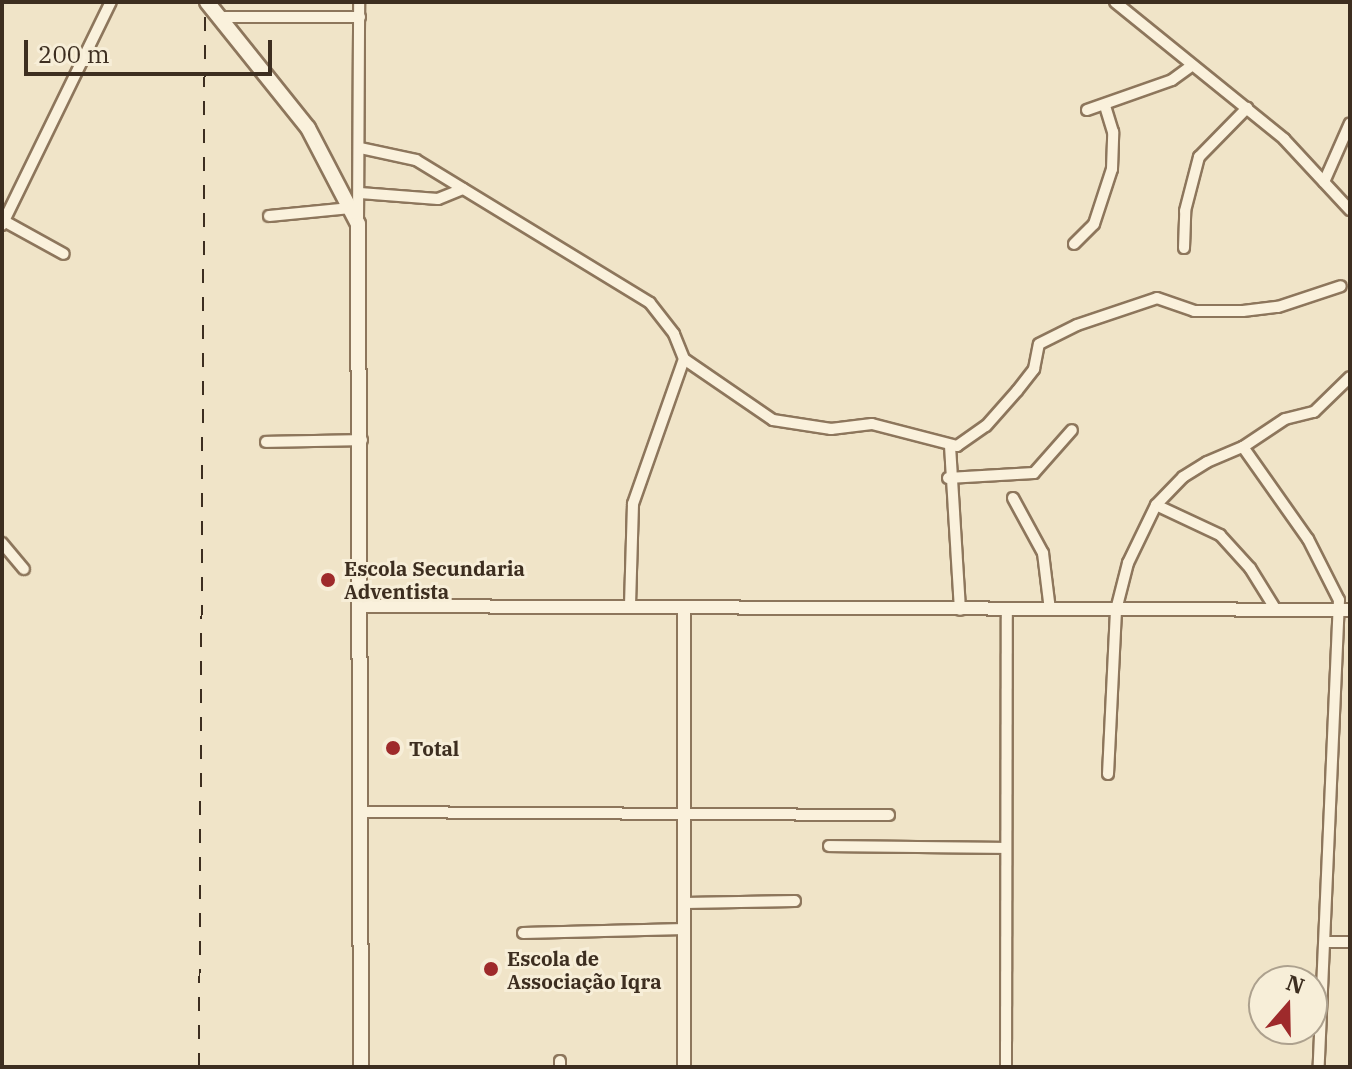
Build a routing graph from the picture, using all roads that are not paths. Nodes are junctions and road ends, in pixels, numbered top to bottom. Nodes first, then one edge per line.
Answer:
1 (111, 2) edge
2 (207, 2) edge
3 (359, 2) edge
4 (1115, 2) edge
5 (220, 17) junction
6 (360, 17) junction
7 (1191, 66) junction
8 (1105, 106) junction
9 (1247, 108) junction
10 (1087, 110) dead end
11 (1350, 123) edge
12 (360, 148) junction
13 (1324, 182) junction
14 (463, 189) junction
15 (360, 193) junction
16 (351, 208) junction
17 (1350, 210) edge
18 (269, 216) dead end
19 (3, 223) edge
20 (358, 224) junction
21 (1074, 244) dead end
22 (1184, 248) dead end
23 (64, 254) dead end
24 (1341, 286) dead end
25 (684, 359) junction
26 (1350, 377) edge
27 (1072, 430) dead end
28 (362, 440) junction
29 (266, 442) dead end
30 (950, 446) junction
31 (1243, 447) junction
32 (948, 478) junction
33 (1013, 498) dead end
34 (1156, 505) junction
35 (2, 543) edge
36 (24, 569) dead end
37 (363, 606) junction
38 (630, 608) junction
39 (684, 609) junction
40 (960, 610) junction
41 (1007, 610) junction
42 (1050, 610) junction
43 (1116, 610) junction
44 (1276, 610) junction
45 (1344, 610) edge
46 (1108, 774) dead end
47 (361, 812) junction
48 (685, 813) junction
49 (889, 815) dead end
50 (829, 846) dead end
51 (1006, 848) junction
52 (795, 901) dead end
53 (685, 903) junction
54 (685, 929) junction
55 (523, 933) dead end
56 (1327, 942) junction
57 (1350, 942) edge
58 (361, 1067) edge
59 (684, 1067) edge
60 (1006, 1067) edge
61 (1319, 1067) edge

1 - 19 street
2 - 5 main road
3 - 6 street
4 - 7 street
5 - 6 street
5 - 16 main road
6 - 12 street
7 - 8 street
7 - 9 street
8 - 10 street
8 - 21 street
9 - 13 street
9 - 22 street
11 - 13 street
12 - 14 street
12 - 15 street
13 - 17 street
14 - 15 street
14 - 25 street
15 - 20 street
16 - 18 street
16 - 20 main road
19 - 23 street
20 - 28 main road
24 - 30 street
25 - 30 street
25 - 38 street
26 - 31 street
27 - 32 street
28 - 29 street
28 - 37 main road
30 - 32 street
31 - 34 street
31 - 45 street
32 - 40 street
33 - 42 street
34 - 43 street
34 - 44 street
35 - 36 street
37 - 38 street
37 - 47 main road
38 - 39 street
39 - 40 street
39 - 48 street
40 - 41 street
41 - 42 street
41 - 51 street
42 - 43 street
43 - 44 street
43 - 46 street
44 - 45 street
45 - 56 street
47 - 48 street
47 - 58 main road
48 - 49 street
48 - 53 street
50 - 51 street
51 - 60 street
52 - 53 street
53 - 54 street
54 - 55 street
54 - 59 street
56 - 57 street
56 - 61 street

